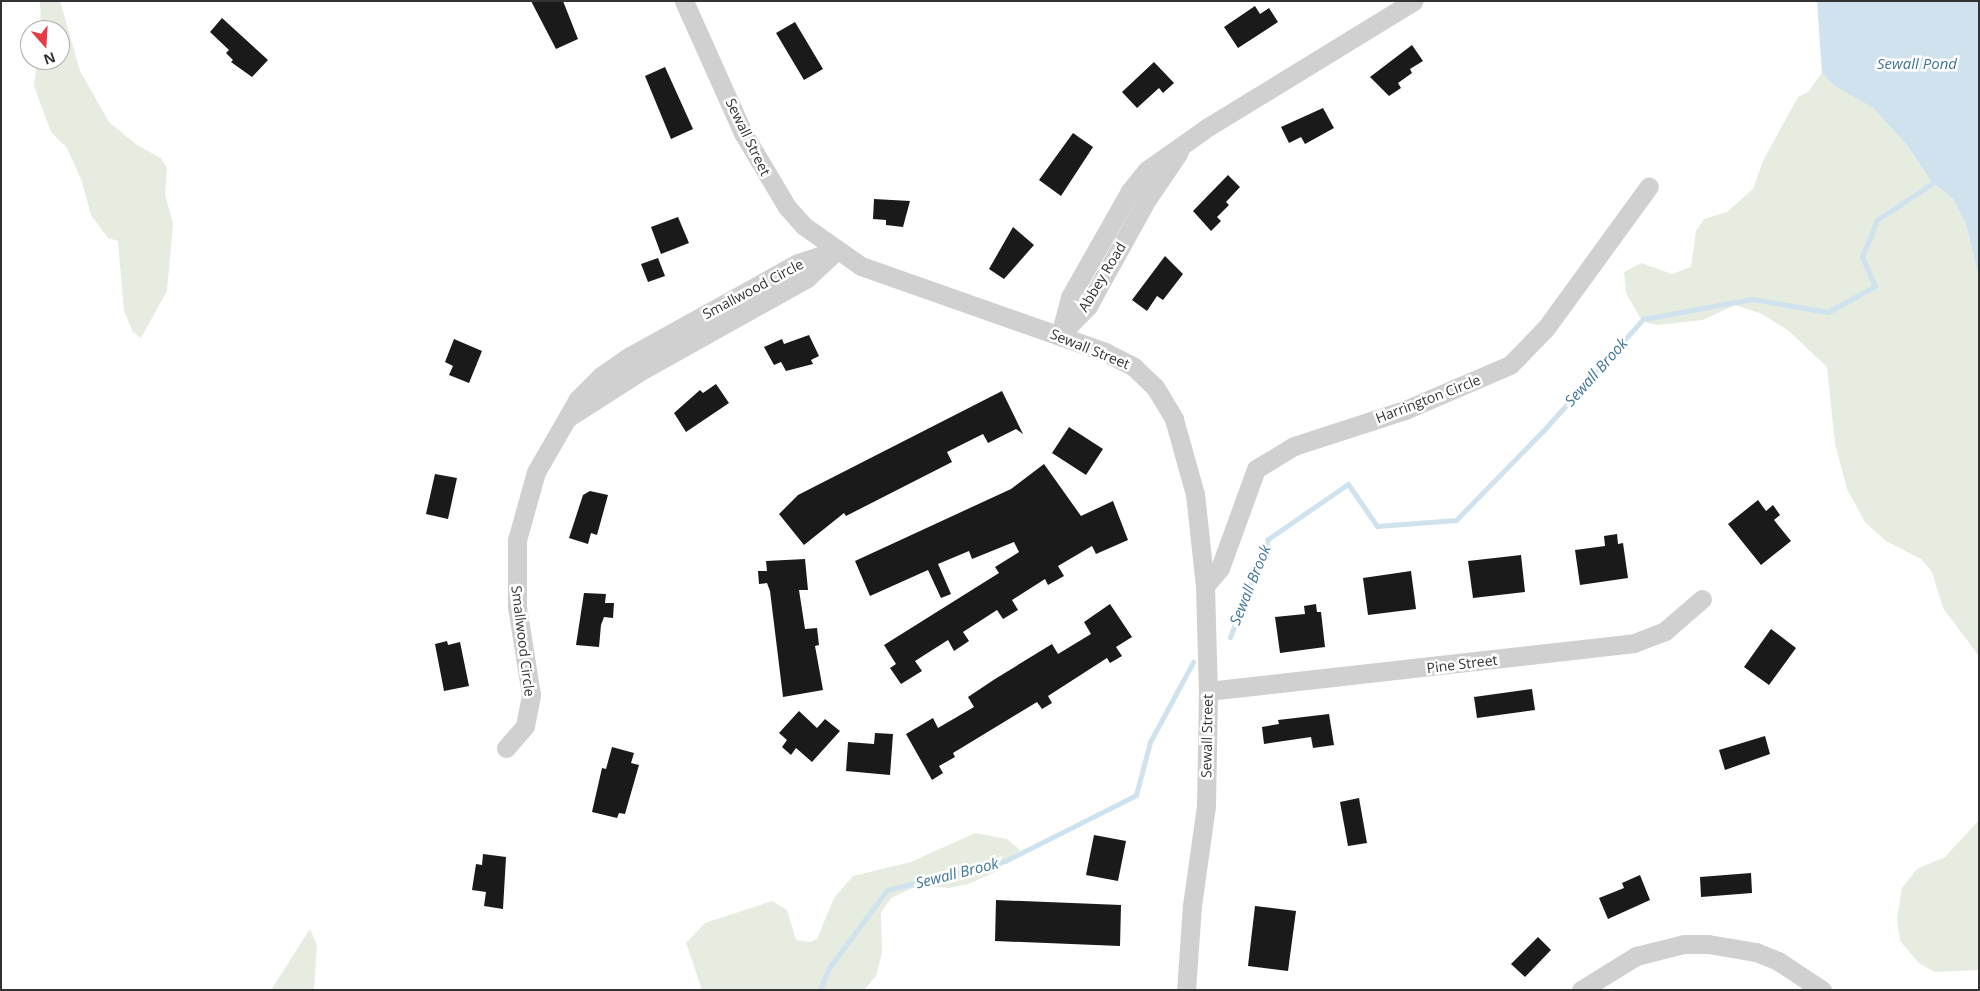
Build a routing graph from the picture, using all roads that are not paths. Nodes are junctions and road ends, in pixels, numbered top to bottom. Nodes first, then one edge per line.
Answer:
1 (684, 1) edge
2 (1414, 1) edge
3 (1649, 186) dead end
4 (836, 251) junction
5 (1060, 335) junction
6 (1205, 586) junction
7 (1702, 598) dead end
8 (1208, 691) junction
9 (506, 748) dead end
10 (1186, 990) edge
11 (1581, 990) edge
12 (1822, 990) edge

1 - 4 street, Sewall Street
2 - 5 street, Abbey Road
3 - 6 street, Harrington Circle
4 - 5 street, Sewall Street
4 - 9 street, Smallwood Circle
5 - 6 street, Sewall Street
6 - 8 street, Sewall Street
7 - 8 street, Pine Street
8 - 10 street, Sewall Street
11 - 12 street

